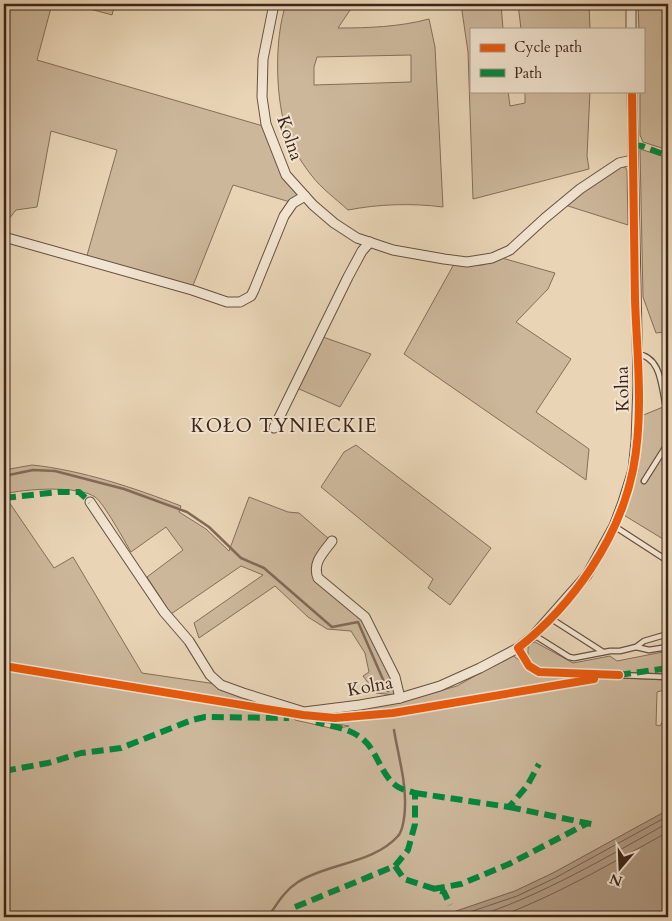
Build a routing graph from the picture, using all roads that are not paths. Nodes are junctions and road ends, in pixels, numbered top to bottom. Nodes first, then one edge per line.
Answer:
1 (274, 4) edge
2 (630, 4) edge
3 (631, 28) edge
4 (632, 92) edge
5 (632, 160) junction
6 (305, 196) junction
7 (4, 237) edge
8 (370, 242) junction
9 (637, 354) junction
10 (667, 406) edge
11 (668, 417) edge
12 (274, 428) dead end
13 (668, 443) edge
14 (644, 481) dead end
15 (90, 502) dead end
16 (614, 526) junction
17 (332, 541) dead end
18 (668, 561) edge
19 (550, 618) junction
20 (668, 634) edge
21 (534, 635) junction
22 (636, 647) junction
23 (668, 647) edge
24 (518, 648) junction
25 (603, 652) junction
26 (668, 676) edge
27 (400, 698) junction

1 - 6 street, Kolna
2 - 3 street
4 - 5 street, Kolna
5 - 8 street, Kolna
5 - 9 street, Kolna
6 - 7 street
6 - 8 street, Kolna
8 - 12 street
9 - 10 lane
9 - 16 street, Kolna
10 - 11 lane
13 - 14 lane
15 - 27 street, Kolna
16 - 18 lane
16 - 19 street, Kolna
17 - 27 street
19 - 21 street, Kolna
19 - 25 lane
20 - 22 lane
21 - 24 street, Kolna
21 - 25 lane
22 - 23 lane
22 - 25 lane
24 - 26 lane
24 - 27 street, Kolna

